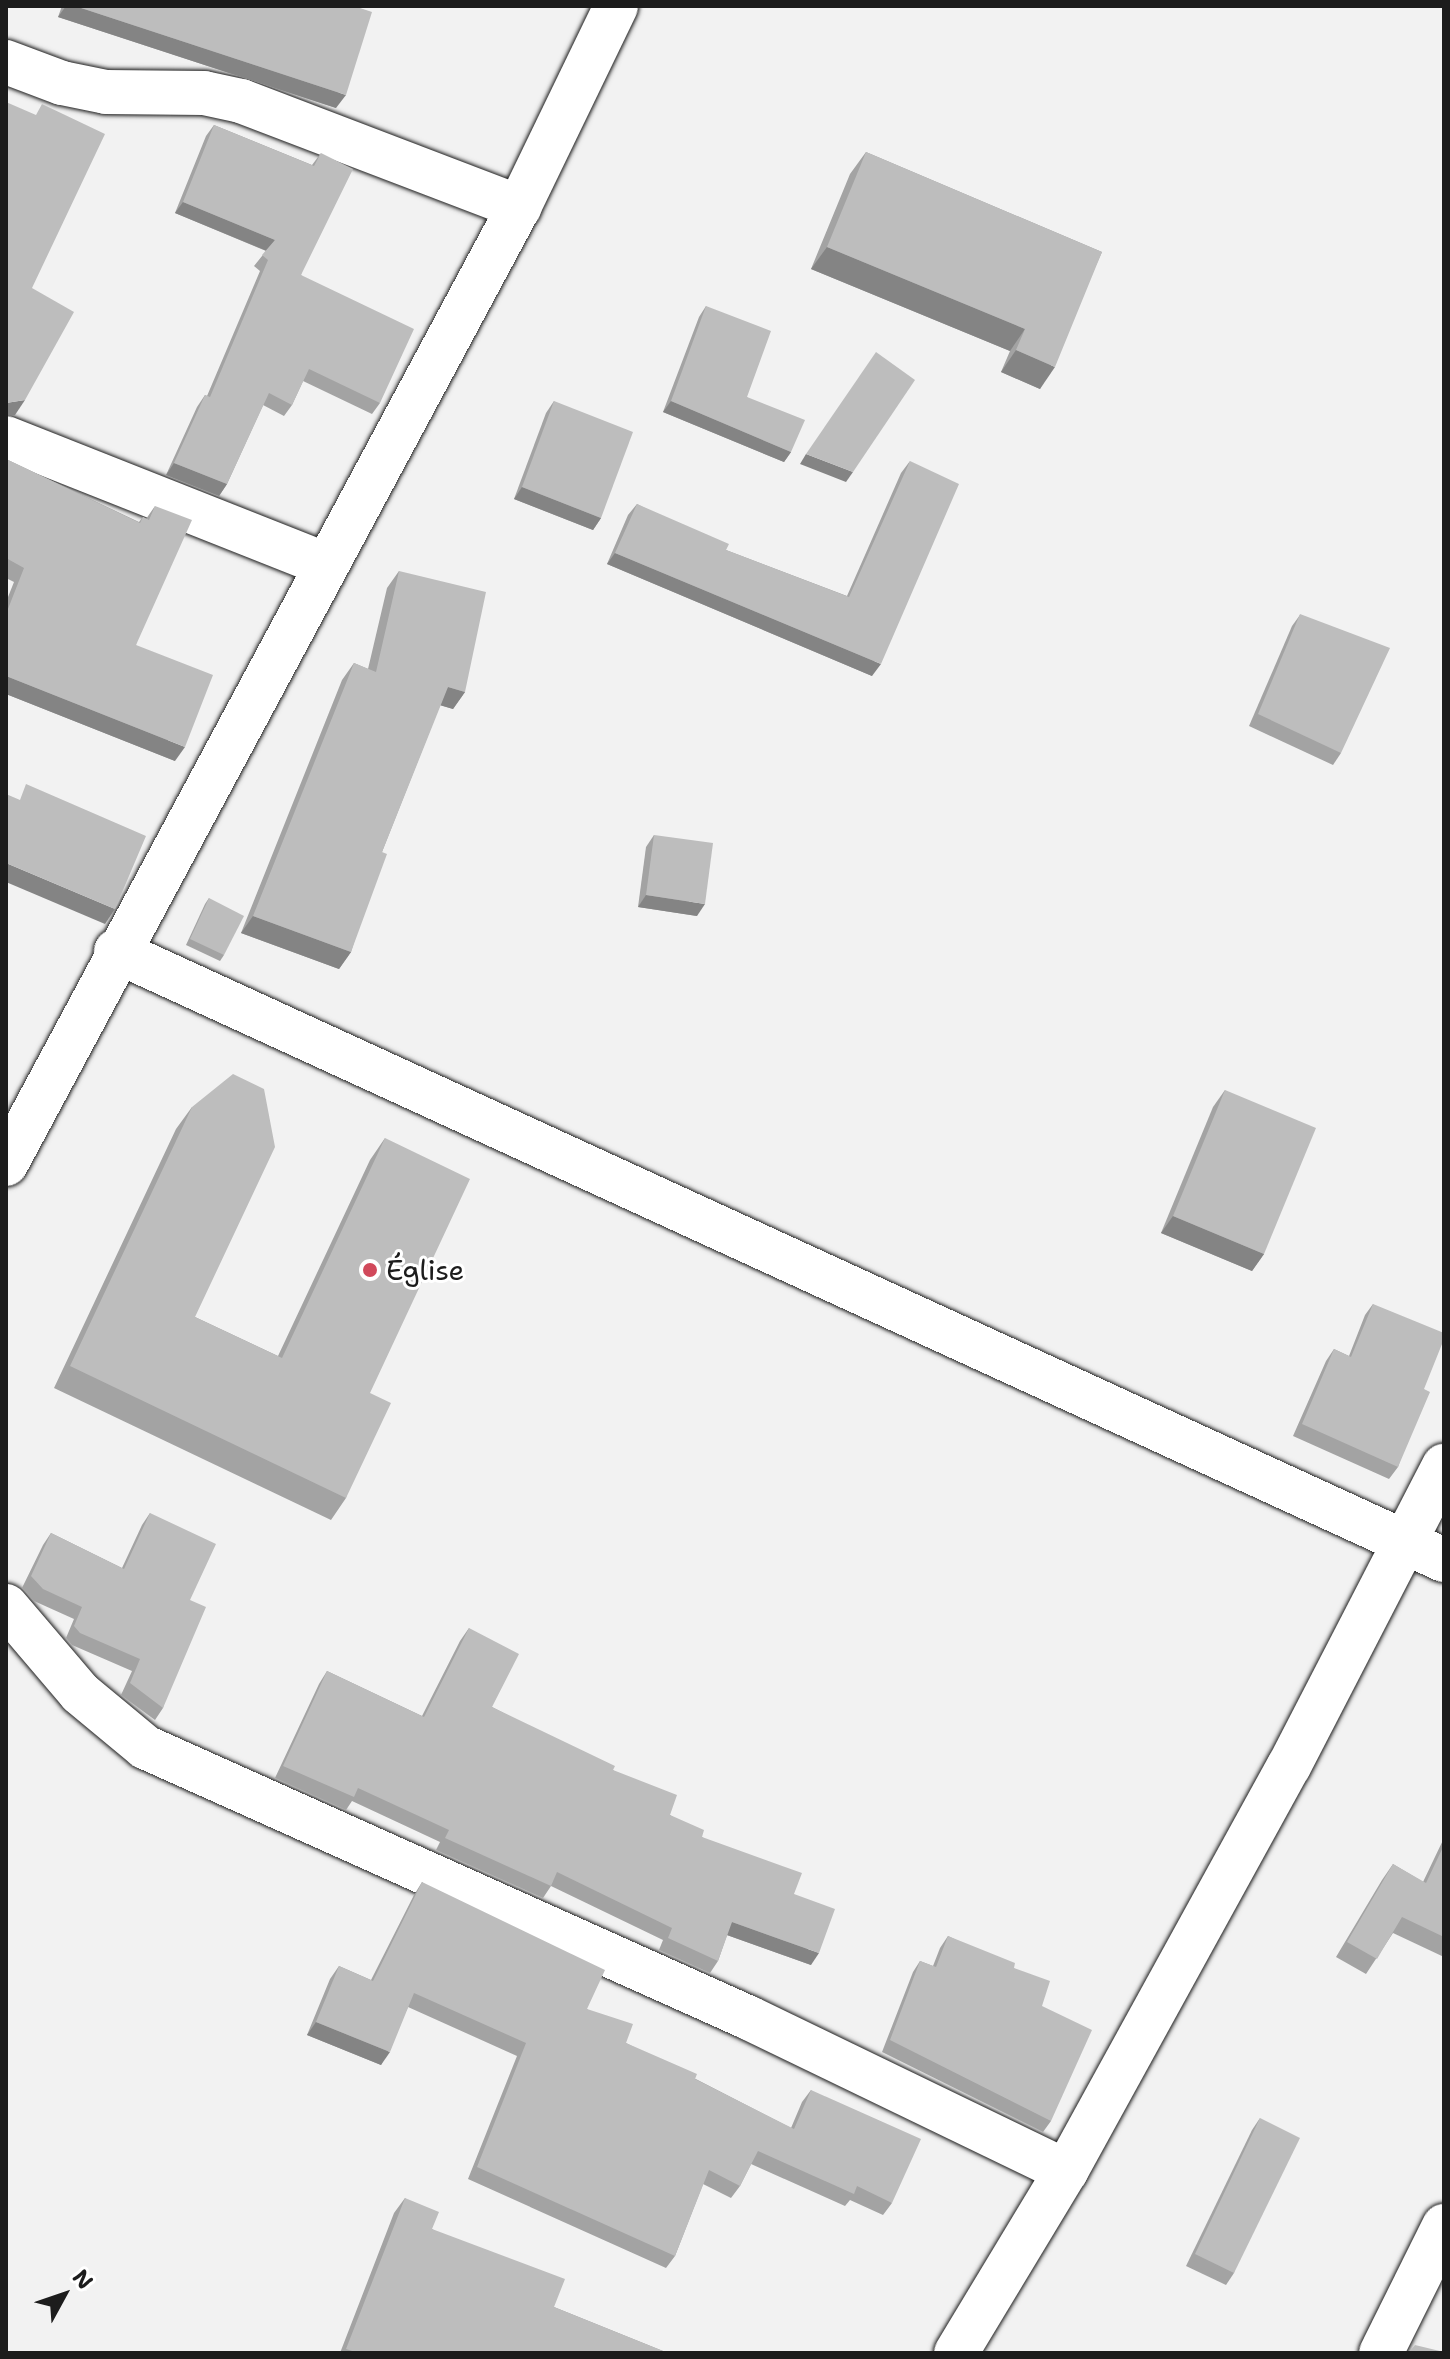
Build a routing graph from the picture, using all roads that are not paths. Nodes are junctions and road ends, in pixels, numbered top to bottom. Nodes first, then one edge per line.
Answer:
1 (615, 6) edge
2 (6, 62) edge
3 (519, 207) junction
4 (6, 438) edge
5 (326, 565) junction
6 (116, 951) junction
7 (6, 1164) edge
8 (1444, 1466) edge
9 (1404, 1543) junction
10 (1444, 1560) edge
11 (6, 1606) edge
12 (1066, 2171) junction
13 (1444, 2226) edge
14 (956, 2353) edge
15 (1381, 2353) edge

1 - 3 street
2 - 3 street
3 - 5 street
4 - 5 street
5 - 6 street
6 - 7 street
6 - 9 street
8 - 9 street
9 - 10 street
9 - 12 street
11 - 12 street
12 - 14 street
13 - 15 street

